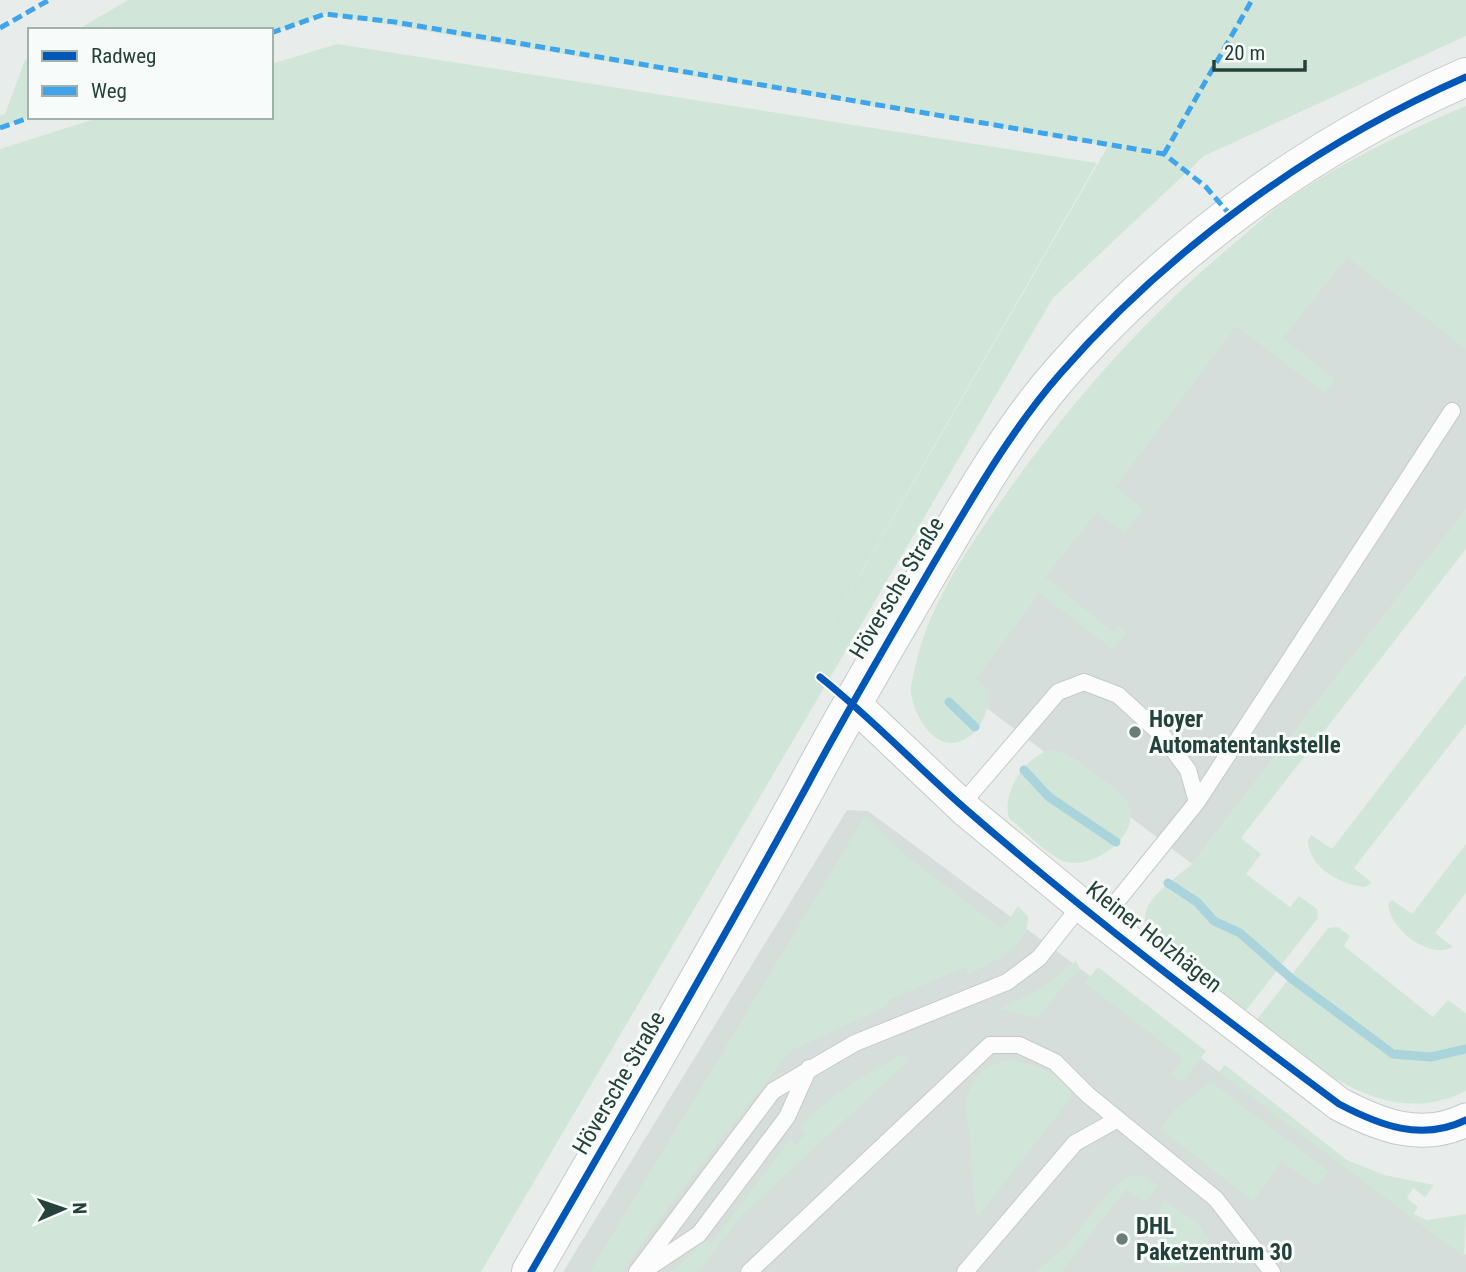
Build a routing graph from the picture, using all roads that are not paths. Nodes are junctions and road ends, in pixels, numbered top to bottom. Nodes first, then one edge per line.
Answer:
1 (1466, 77) edge
2 (1452, 411) dead end
3 (852, 702) junction
4 (1197, 802) junction
5 (961, 805) junction
6 (1091, 913) junction
7 (809, 1068) junction
8 (1118, 1119) junction
9 (1466, 1120) edge
10 (531, 1272) edge
11 (640, 1272) edge
12 (749, 1272) edge
13 (965, 1272) edge
14 (1272, 1272) edge

1 - 3 street, Höversche Straße
2 - 4 lane
3 - 5 street, Kleiner Holzhägen
3 - 10 street, Höversche Straße
4 - 5 lane
4 - 6 lane
5 - 6 street, Kleiner Holzhägen
6 - 7 lane
6 - 9 street, Kleiner Holzhägen
7 - 11 lane
7 - 11 lane
8 - 12 lane
8 - 13 lane
8 - 14 lane

